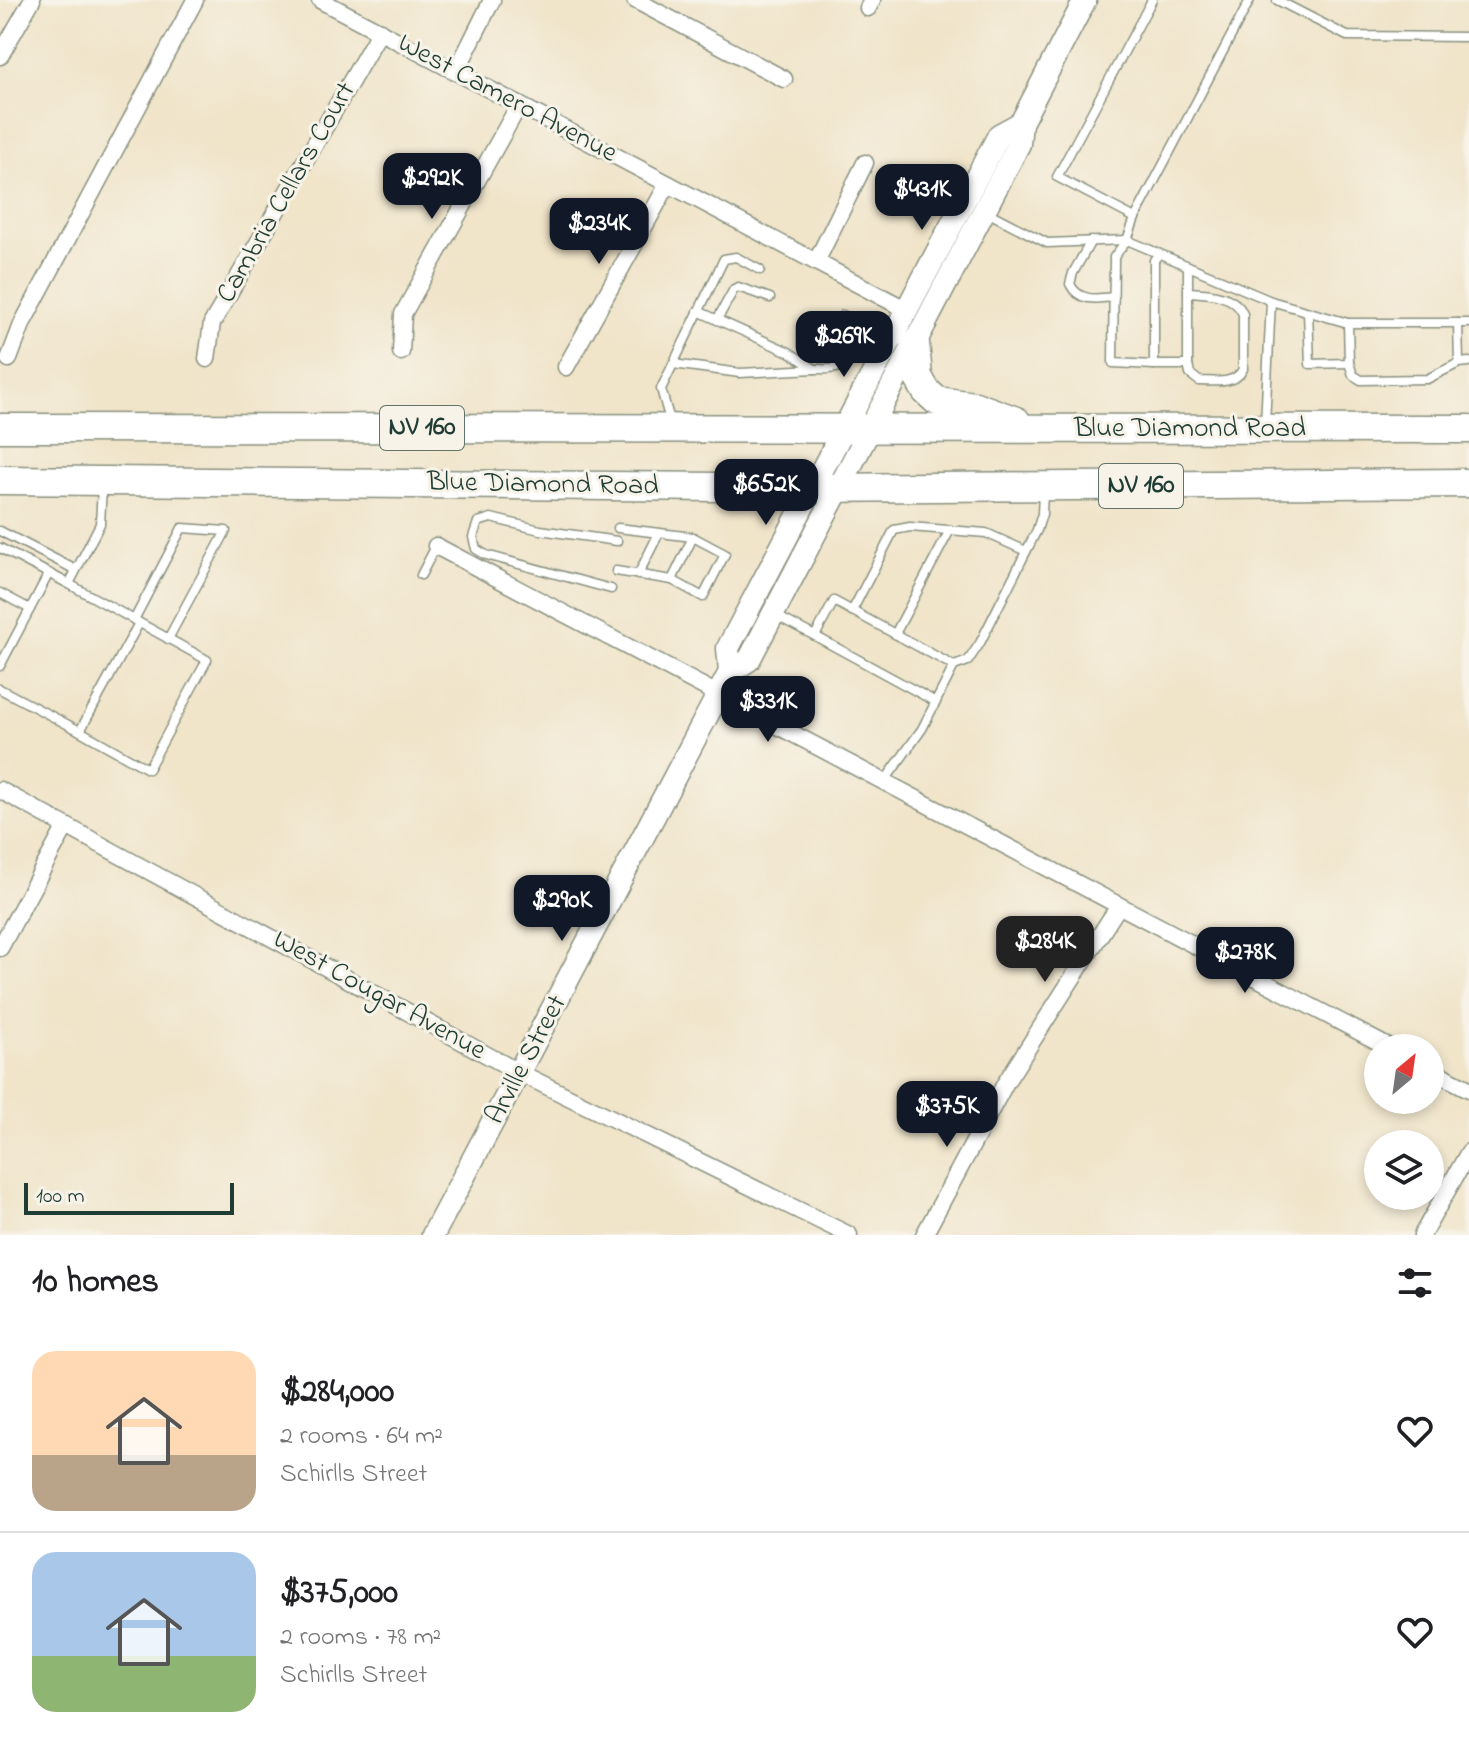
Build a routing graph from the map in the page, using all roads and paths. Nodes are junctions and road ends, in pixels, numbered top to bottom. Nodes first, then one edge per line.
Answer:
1 (32, 0) edge
2 (195, 0) edge
3 (320, 0) edge
4 (492, 0) edge
5 (635, 0) edge
6 (1085, 0) edge
7 (1152, 0) edge
8 (1250, 0) edge
9 (1277, 0) edge
10 (380, 31) junction
11 (1469, 37) edge
12 (0, 56) edge
13 (456, 72) junction
14 (784, 79) dead end
15 (519, 105) junction
16 (1021, 123) junction
17 (865, 163) dead end
18 (668, 184) junction
19 (984, 211) junction
20 (1135, 218) junction
21 (1127, 240) junction
22 (1091, 241) junction
23 (1159, 254) junction
24 (816, 262) junction
25 (1188, 266) junction
26 (760, 270) dead end
27 (1188, 292) junction
28 (1114, 297) junction
29 (770, 298) dead end
30 (1271, 301) junction
31 (907, 310) junction
32 (698, 311) junction
33 (1308, 312) junction
34 (843, 315) dead end
35 (717, 320) junction
36 (1348, 323) junction
37 (1458, 323) junction
38 (1469, 323) edge
39 (825, 328) dead end
40 (915, 343) junction
41 (401, 352) dead end
42 (9, 359) dead end
43 (207, 359) dead end
44 (1464, 362) edge
45 (1349, 363) junction
46 (673, 364) junction
47 (1154, 365) junction
48 (1188, 365) junction
49 (566, 367) dead end
50 (836, 368) junction
51 (815, 369) junction
52 (0, 428) edge
53 (672, 428) junction
54 (857, 429) junction
55 (1035, 429) junction
56 (1265, 429) junction
57 (1469, 429) edge
58 (0, 480) edge
59 (102, 481) junction
60 (1469, 483) edge
61 (1044, 486) junction
62 (826, 487) junction
63 (618, 528) dead end
64 (950, 530) junction
65 (0, 531) edge
66 (659, 533) junction
67 (693, 537) junction
68 (617, 541) dead end
69 (24, 542) junction
70 (436, 546) joint
71 (0, 548) edge
72 (1026, 551) junction
73 (17, 556) junction
74 (76, 570) junction
75 (616, 571) dead end
76 (49, 573) junction
77 (421, 575) dead end
78 (638, 575) junction
79 (672, 580) junction
80 (69, 584) junction
81 (611, 589) dead end
82 (0, 593) edge
83 (30, 609) junction
84 (852, 611) junction
85 (773, 614) junction
86 (136, 621) junction
87 (895, 634) junction
88 (815, 636) junction
89 (168, 639) junction
90 (0, 666) edge
91 (954, 666) junction
92 (730, 672) junction
93 (0, 689) edge
94 (718, 695) junction
95 (936, 702) junction
96 (80, 731) junction
97 (884, 783) junction
98 (0, 790) edge
99 (66, 826) junction
100 (1118, 907) junction
101 (0, 948) edge
102 (1364, 1035) edge
103 (520, 1073) junction
104 (1444, 1076) edge
105 (1469, 1089) edge
106 (1469, 1152) edge
107 (433, 1235) edge
108 (849, 1235) edge
109 (924, 1235) edge
110 (1422, 1235) edge

1 - 12 street
2 - 42 street
3 - 10 street, West Camero Avenue
4 - 13 street
5 - 14 street
6 - 16 street, Arville Street
7 - 20 lane
8 - 20 lane
9 - 11 lane
10 - 13 street, West Camero Avenue
10 - 43 street, Cambria Cellars Court
13 - 15 street, West Camero Avenue
15 - 18 street, West Camero Avenue
15 - 41 street
16 - 19 street, Arville Street
16 - 31 street, Arville Street
17 - 24 street
18 - 24 street, West Camero Avenue
18 - 49 street
19 - 22 lane
19 - 40 street, Arville Street
20 - 21 lane
21 - 22 lane
21 - 23 lane
21 - 28 lane
22 - 28 lane
23 - 25 lane
23 - 47 lane
24 - 31 street, West Camero Avenue
25 - 27 lane
25 - 30 lane
26 - 32 lane
27 - 48 lane
27 - 48 lane
28 - 47 lane
29 - 35 lane
30 - 33 lane
30 - 56 lane
31 - 54 street, Arville Street
32 - 35 lane
32 - 46 lane
33 - 36 lane
33 - 45 lane
34 - 50 lane
35 - 51 lane
36 - 37 lane
36 - 45 lane
37 - 38 lane
37 - 44 lane
39 - 50 lane
40 - 54 street, Arville Street
40 - 55 highway
44 - 45 lane
46 - 51 lane
46 - 53 lane
47 - 48 lane
50 - 51 lane
52 - 53 highway, Blue Diamond Road / NV 160
53 - 54 highway, Blue Diamond Road / NV 160
54 - 55 highway, Blue Diamond Road / NV 160
54 - 62 street, Arville Street
55 - 56 highway, Blue Diamond Road / NV 160
56 - 57 highway, Blue Diamond Road / NV 160
58 - 59 highway, Blue Diamond Road / NV 160
59 - 62 highway, Blue Diamond Road / NV 160
59 - 74 lane
60 - 61 highway, Blue Diamond Road / NV 160
61 - 62 highway, Blue Diamond Road / NV 160
61 - 72 lane
62 - 85 street, Arville Street
62 - 92 street, Arville Street
63 - 66 lane
64 - 72 lane
64 - 84 lane
64 - 87 lane
65 - 69 lane
66 - 67 lane
66 - 78 lane
67 - 79 lane
67 - 79 lane
68 - 81 lane
69 - 73 lane
69 - 74 lane
70 - 77 lane
70 - 94 street
71 - 73 lane
72 - 91 lane
73 - 76 lane
74 - 80 lane
75 - 78 lane
76 - 80 lane
76 - 83 lane
78 - 79 lane
80 - 86 lane
82 - 83 lane
83 - 90 lane
84 - 87 lane
84 - 88 lane
85 - 88 lane
85 - 92 street, Arville Street
86 - 89 lane
86 - 89 lane
86 - 96 lane
87 - 91 lane
88 - 95 lane
89 - 96 lane
91 - 95 lane
92 - 94 street, Arville Street
93 - 96 lane
94 - 97 street
94 - 103 street, Arville Street
95 - 97 lane
97 - 100 street
98 - 99 street, West Cougar Avenue
99 - 101 street
99 - 103 street, West Cougar Avenue
100 - 102 street
100 - 109 street
103 - 107 street, Arville Street
103 - 108 street, West Cougar Avenue
104 - 105 street
106 - 110 street

